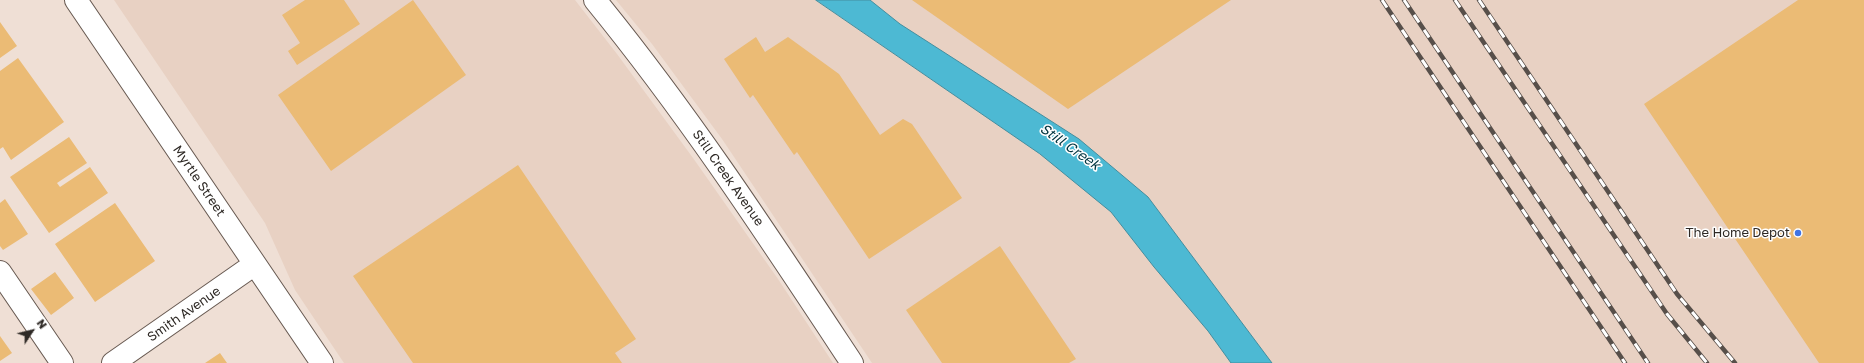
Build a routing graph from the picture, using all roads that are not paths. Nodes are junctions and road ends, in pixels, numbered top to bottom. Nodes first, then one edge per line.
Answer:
1 (76, 0) edge
2 (597, 1) edge
3 (255, 264) junction
4 (0, 272) edge
5 (62, 363) edge
6 (113, 363) edge
7 (322, 363) edge
8 (852, 363) edge

1 - 3 street, Myrtle Street
2 - 8 street, Still Creek Avenue
3 - 6 street, Smith Avenue
3 - 7 street, Myrtle Street
4 - 5 street

